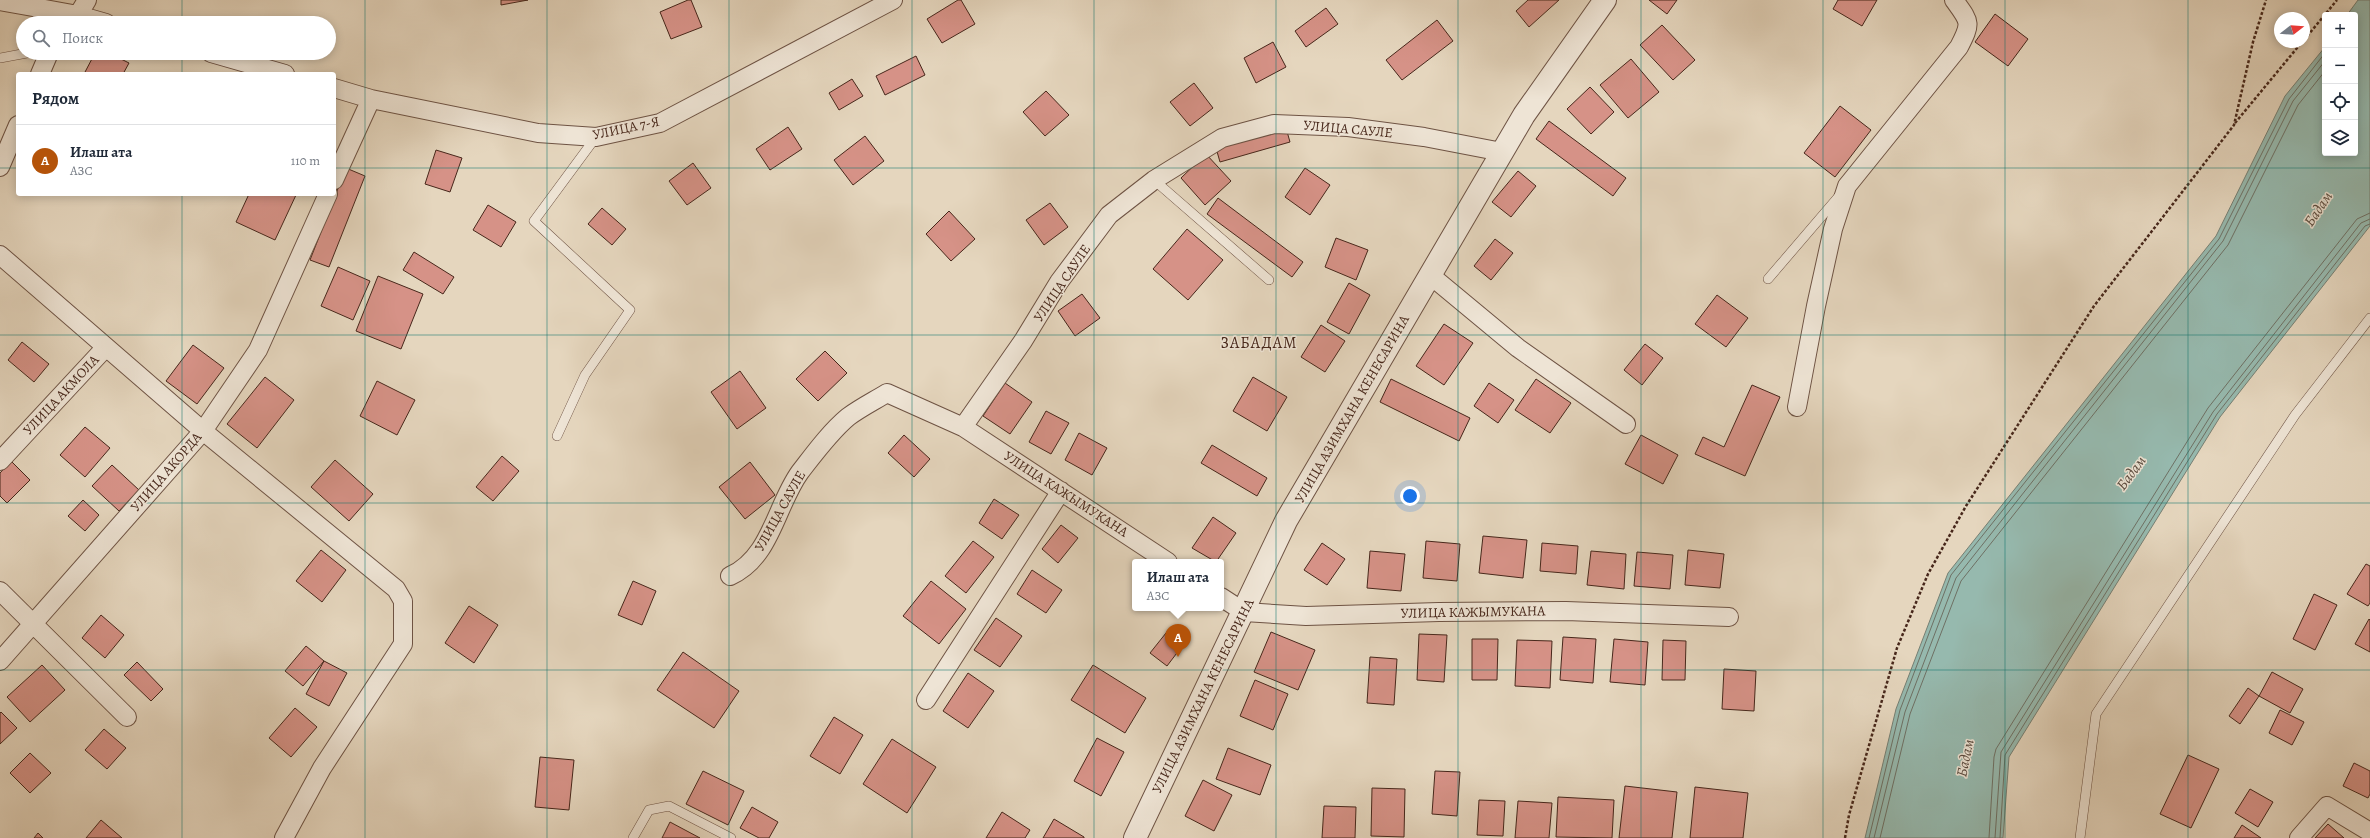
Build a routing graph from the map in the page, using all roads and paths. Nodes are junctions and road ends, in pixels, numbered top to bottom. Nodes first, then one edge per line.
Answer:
1 (893, 0) edge
2 (1605, 0) edge
3 (1954, 0) edge
4 (2266, 0) edge
5 (2337, 0) edge
6 (0, 1) edge
7 (79, 13) edge
8 (2310, 33) edge
9 (2297, 48) edge
10 (16, 55) edge
11 (0, 58) edge
12 (46, 60) edge
13 (235, 60) edge
14 (41, 72) edge
15 (277, 72) edge
16 (336, 89) edge
17 (371, 98) junction
18 (2234, 125) junction
19 (16, 130) edge
20 (596, 137) junction
21 (1502, 152) junction
22 (0, 167) edge
23 (336, 176) edge
24 (1154, 180) junction
25 (1847, 186) junction
26 (327, 196) edge
27 (0, 254) edge
28 (1430, 275) junction
29 (1768, 278) dead end
30 (1269, 280) dead end
31 (2370, 318) edge
32 (106, 346) junction
33 (1797, 407) dead end
34 (1626, 424) dead end
35 (964, 426) junction
36 (203, 431) junction
37 (557, 436) dead end
38 (0, 461) edge
39 (1061, 491) junction
40 (1163, 559) edge
41 (730, 576) dead end
42 (0, 591) edge
43 (1224, 599) edge
44 (1244, 612) junction
45 (1729, 617) dead end
46 (32, 622) junction
47 (0, 661) edge
48 (926, 700) dead end
49 (127, 717) dead end
50 (2370, 832) edge
51 (284, 838) edge
52 (633, 838) edge
53 (731, 838) edge
54 (1135, 838) edge
55 (1845, 838) edge
56 (2080, 838) edge
57 (2300, 838) edge

1 - 20 street, УЛИЦА 7-Я
2 - 21 street, УЛИЦА АЗИМХАНА КЕНЕСАРИНА
3 - 25 street
4 - 18 path
5 - 8 path
6 - 7 street
9 - 18 path
10 - 11 lane
12 - 14 street
13 - 15 street
16 - 17 street, УЛИЦА 7-Я
17 - 20 street, УЛИЦА 7-Я
17 - 23 street
18 - 55 path
19 - 22 street
20 - 37 lane
21 - 24 street, УЛИЦА САУЛЕ
21 - 28 street, УЛИЦА АЗИМХАНА КЕНЕСАРИНА
24 - 30 lane
24 - 35 street, УЛИЦА САУЛЕ
25 - 29 lane
25 - 33 street
26 - 36 street
27 - 32 street, УЛИЦА АКОРДА
28 - 34 street
28 - 44 street, УЛИЦА АЗИМХАНА КЕНЕСАРИНА
31 - 56 lane
32 - 36 street, УЛИЦА АКОРДА
32 - 38 street, УЛИЦА АКМОЛА
35 - 39 street, УЛИЦА КАЖЫМУКАНА
35 - 41 street, УЛИЦА САУЛЕ
36 - 46 street, УЛИЦА АКОРДА
36 - 51 street
39 - 40 street, УЛИЦА КАЖЫМУКАНА
39 - 48 street
42 - 46 street
43 - 44 street, УЛИЦА КАЖЫМУКАНА
44 - 45 street, УЛИЦА КАЖЫМУКАНА
44 - 54 street, УЛИЦА АЗИМХАНА КЕНЕСАРИНА
46 - 47 street, УЛИЦА АКОРДА
46 - 49 street
50 - 57 street
52 - 53 lane

